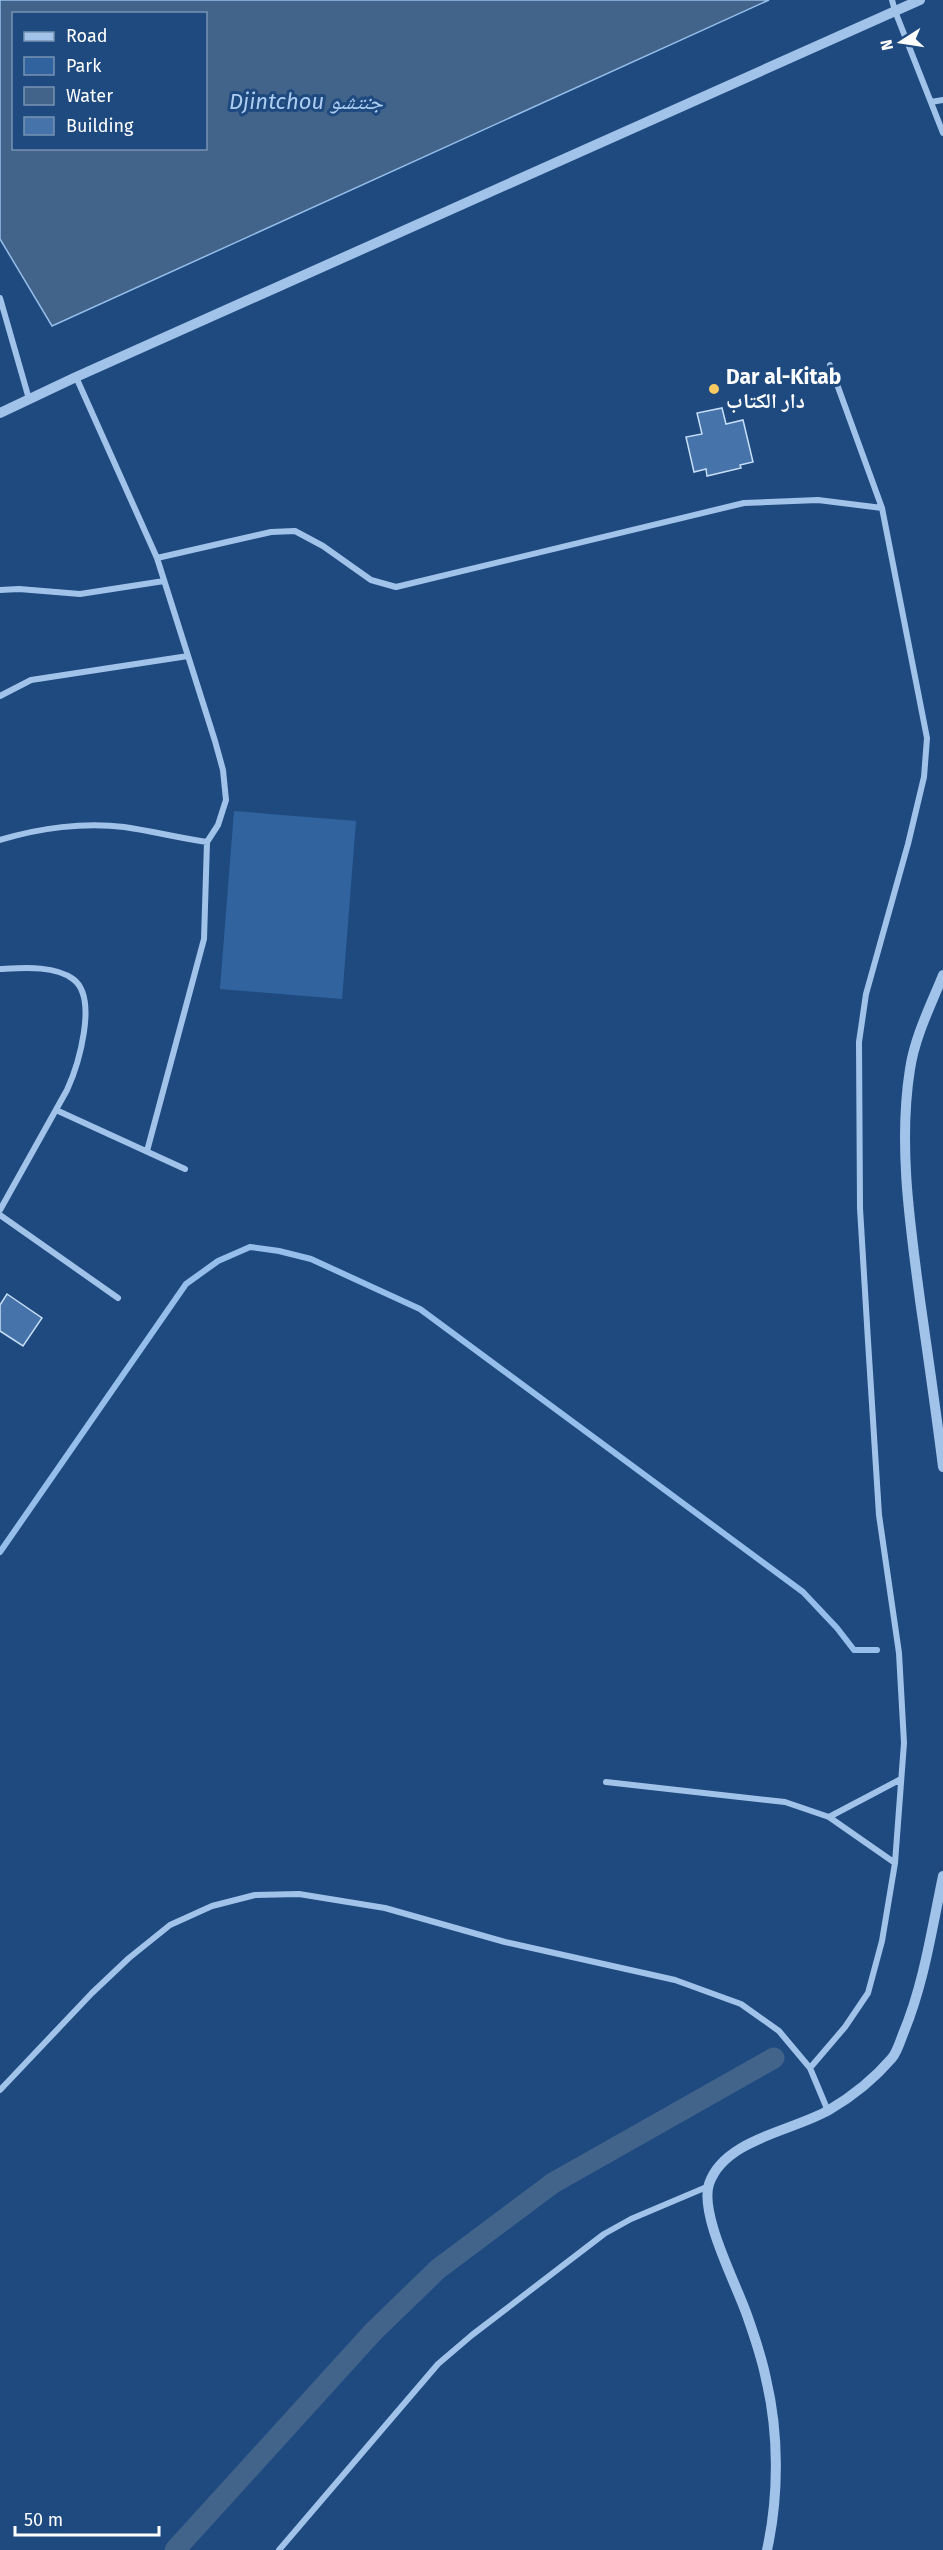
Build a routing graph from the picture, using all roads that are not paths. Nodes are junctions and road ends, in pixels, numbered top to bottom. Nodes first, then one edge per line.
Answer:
1 (920, 0) edge
2 (893, 6) edge
3 (943, 100) edge
4 (931, 102) junction
5 (943, 133) edge
6 (0, 298) edge
7 (830, 365) dead end
8 (76, 377) junction
9 (29, 399) junction
10 (0, 413) edge
11 (882, 508) junction
12 (157, 558) junction
13 (164, 581) junction
14 (0, 590) edge
15 (188, 656) junction
16 (0, 696) edge
17 (0, 840) edge
18 (207, 842) junction
19 (0, 969) edge
20 (943, 975) edge
21 (56, 1110) junction
22 (147, 1151) junction
23 (185, 1169) dead end
24 (0, 1213) edge
25 (118, 1298) dead end
26 (943, 1467) edge
27 (901, 1779) junction
28 (606, 1782) dead end
29 (829, 1817) junction
30 (895, 1863) junction
31 (943, 1876) edge
32 (810, 2068) junction
33 (0, 2090) edge
34 (828, 2111) junction
35 (709, 2186) junction
36 (279, 2550) edge
37 (767, 2550) edge

1 - 2 street
2 - 4 street
2 - 8 street
3 - 4 street
4 - 5 street
6 - 9 street
7 - 11 street
8 - 9 street
8 - 12 street
9 - 10 street
11 - 12 street
11 - 27 street
12 - 13 street
13 - 14 street
13 - 15 street
15 - 16 street
15 - 18 street
17 - 18 street
18 - 22 street
19 - 21 street
20 - 26 street
21 - 22 street
21 - 24 street
22 - 23 street
24 - 25 street
27 - 29 street
27 - 30 street
28 - 29 street
29 - 30 street
30 - 32 street
31 - 34 street
32 - 33 street
32 - 34 street
34 - 35 street
35 - 36 street
35 - 37 street

